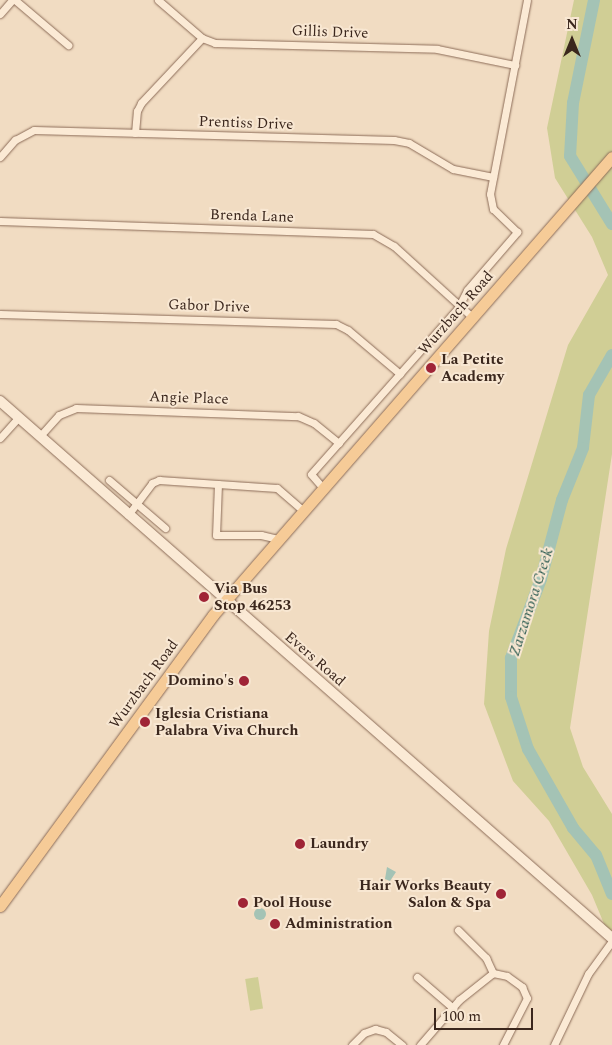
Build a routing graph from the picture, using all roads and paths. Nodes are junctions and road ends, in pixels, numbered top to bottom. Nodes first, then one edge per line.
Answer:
1 (14, 0) edge
2 (158, 0) edge
3 (528, 0) edge
4 (0, 14) edge
5 (202, 38) junction
6 (68, 45) dead end
7 (515, 65) junction
8 (135, 133) junction
9 (0, 157) edge
10 (609, 161) edge
11 (493, 177) junction
12 (0, 221) edge
13 (459, 306) junction
14 (0, 314) edge
15 (472, 317) junction
16 (400, 374) junction
17 (0, 401) edge
18 (19, 417) junction
19 (40, 436) junction
20 (0, 438) edge
21 (339, 443) junction
22 (109, 480) dead end
23 (218, 484) junction
24 (323, 488) junction
25 (137, 504) junction
26 (303, 511) junction
27 (128, 515) junction
28 (165, 528) dead end
29 (278, 539) junction
30 (225, 601) junction
31 (0, 906) edge
32 (458, 930) dead end
33 (612, 940) edge
34 (493, 973) junction
35 (417, 977) dead end
36 (453, 1008) junction
37 (352, 1045) edge
38 (402, 1045) edge
39 (420, 1045) edge
40 (504, 1045) edge
41 (554, 1045) edge

1 - 4 street
1 - 6 street
2 - 5 street, Gillis Drive
3 - 7 street
5 - 7 street, Gillis Drive
5 - 8 street
7 - 11 street
8 - 9 street, Prentiss Drive
8 - 11 street, Prentiss Drive
10 - 15 main road, Wurzbach Road
11 - 13 street, Wurzbach Road
12 - 13 street, Brenda Lane
13 - 15 street, Brenda Lane
13 - 16 street, Wurzbach Road
14 - 16 street, Gabor Drive
15 - 24 main road, Wurzbach Road
16 - 21 street, Wurzbach Road
17 - 18 main road, Evers Road
18 - 19 main road, Evers Road
18 - 20 street
19 - 21 street, Angie Place
19 - 27 main road, Evers Road
21 - 24 street, Wurzbach Road
22 - 25 street
23 - 25 street
23 - 26 street
23 - 29 street
24 - 26 main road, Wurzbach Road
25 - 27 street
25 - 28 street
26 - 29 main road, Wurzbach Road
27 - 30 main road, Evers Road
29 - 30 main road, Wurzbach Road
30 - 31 main road, Wurzbach Road
30 - 33 main road, Evers Road
32 - 34 street
33 - 41 street
34 - 36 street
34 - 40 street
35 - 36 street
36 - 39 street
37 - 38 street

